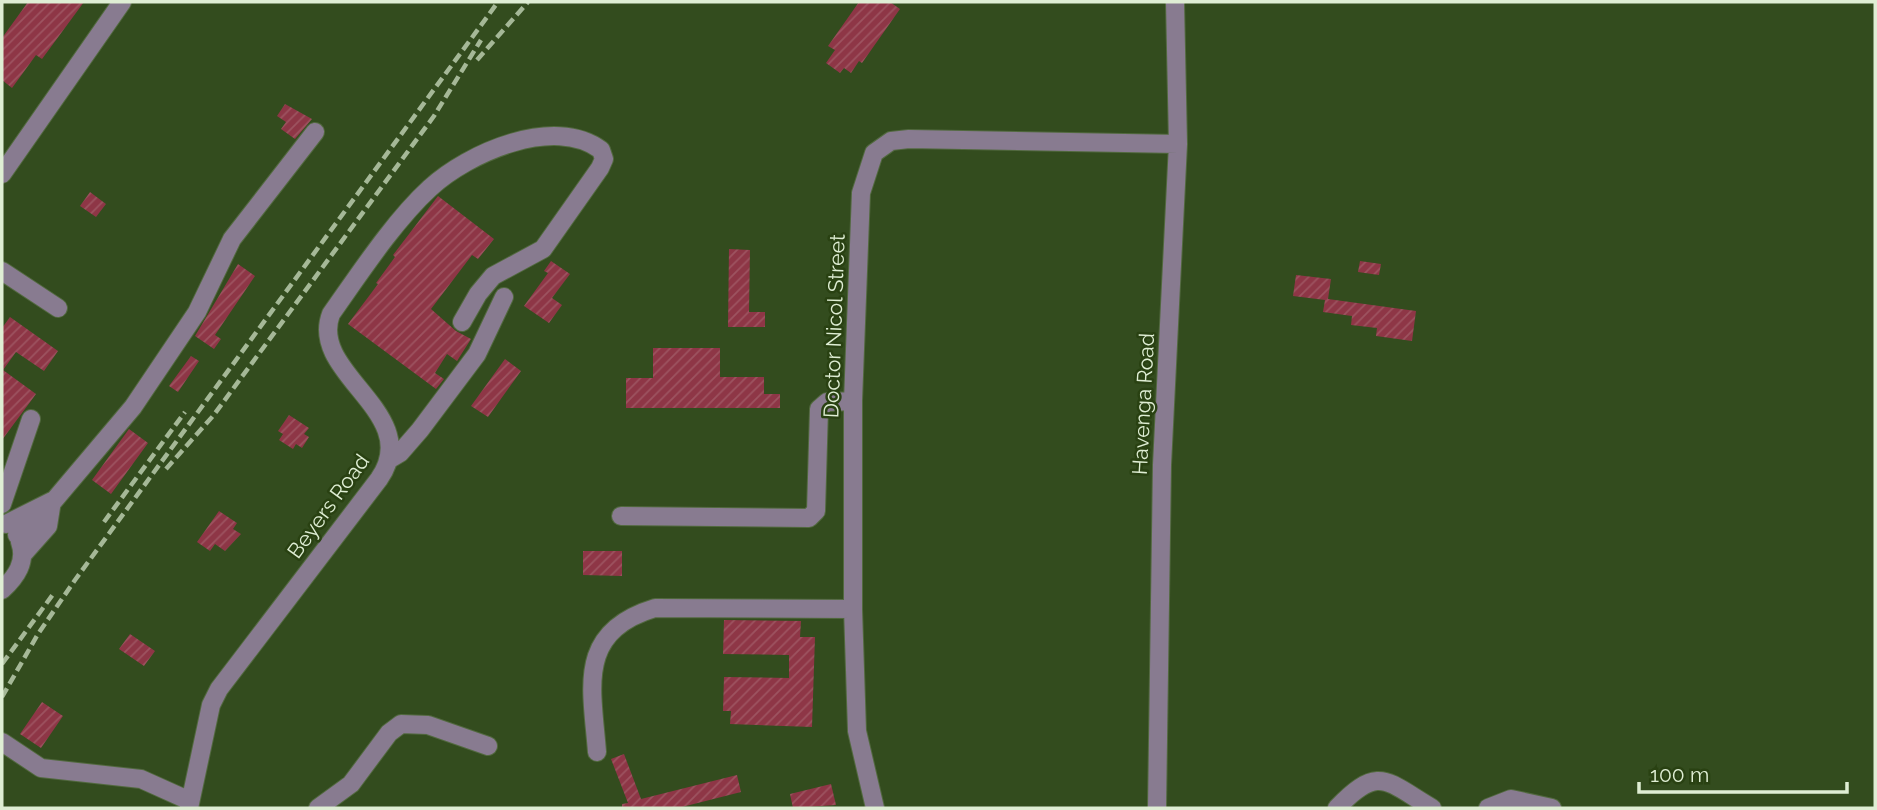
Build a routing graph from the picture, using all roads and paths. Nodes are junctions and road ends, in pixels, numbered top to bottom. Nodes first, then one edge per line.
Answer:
1 (122, 2) edge
2 (1175, 2) edge
3 (314, 132) dead end
4 (1178, 144) junction
5 (2, 174) edge
6 (2, 271) edge
7 (504, 297) dead end
8 (58, 308) dead end
9 (463, 322) dead end
10 (853, 401) junction
11 (31, 419) dead end
12 (390, 459) junction
13 (52, 501) junction
14 (2, 504) edge
15 (621, 516) dead end
16 (8, 527) edge
17 (24, 553) junction
18 (2, 590) edge
19 (853, 609) junction
20 (2, 742) edge
21 (488, 746) dead end
22 (597, 751) dead end
23 (190, 805) edge
24 (318, 808) edge
25 (875, 808) edge
26 (1157, 808) edge
27 (1337, 808) edge
28 (1432, 808) edge
29 (1488, 808) edge
30 (1552, 808) edge

1 - 5 street
2 - 4 street, Havenga Road
3 - 13 street
4 - 10 street, Doctor Nicol Street
4 - 26 street, Havenga Road
6 - 8 street
7 - 12 street
9 - 12 street, Beyers Road
10 - 15 street
10 - 19 street, Doctor Nicol Street
11 - 14 street
12 - 23 street, Beyers Road
13 - 16 street
13 - 17 street
16 - 17 street
17 - 18 street
19 - 22 street
19 - 25 street, Doctor Nicol Street
20 - 23 street, Beyers Road
21 - 24 street
27 - 28 street
29 - 30 street

